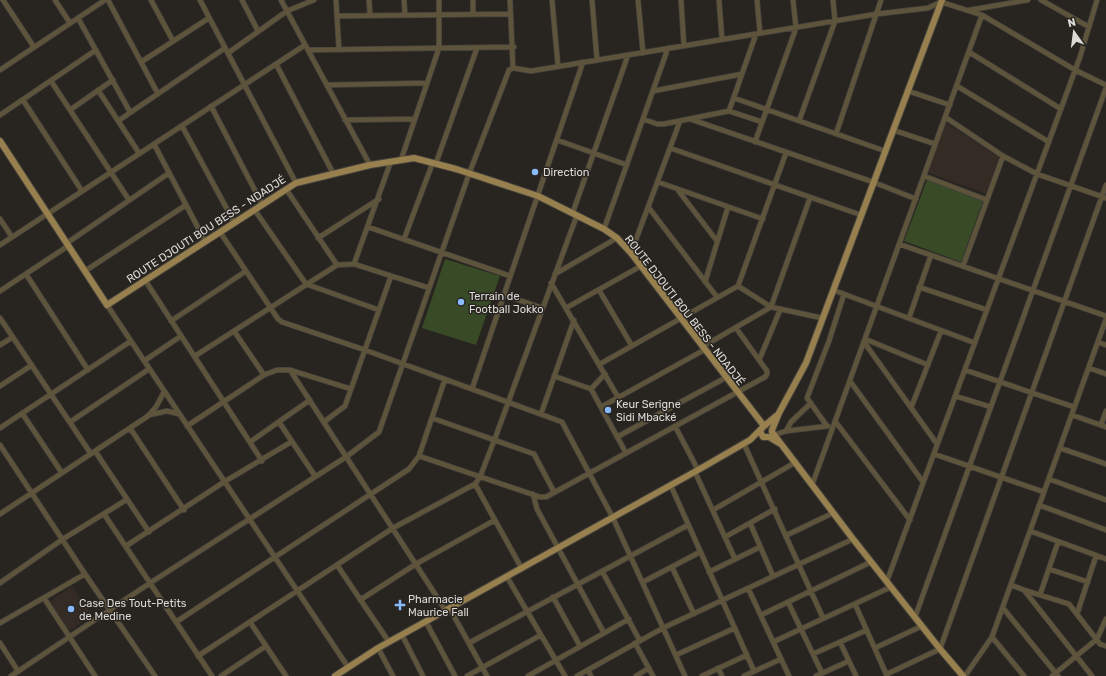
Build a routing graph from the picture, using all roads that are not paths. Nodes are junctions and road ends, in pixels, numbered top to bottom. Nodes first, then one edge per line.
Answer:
1 (3, 0) edge
2 (54, 0) edge
3 (105, 0) edge
4 (108, 0) edge
5 (151, 0) edge
6 (200, 0) edge
7 (242, 0) edge
8 (281, 0) edge
9 (314, 0) edge
10 (336, 0) edge
11 (369, 0) edge
12 (404, 0) edge
13 (439, 0) edge
14 (473, 0) edge
15 (510, 0) edge
16 (552, 0) edge
17 (592, 0) edge
18 (638, 0) edge
19 (681, 0) edge
20 (719, 0) edge
21 (757, 0) edge
22 (793, 0) edge
23 (833, 0) edge
24 (881, 0) edge
25 (1028, 0) edge
26 (1041, 0) edge
27 (1096, 0) edge
28 (941, 1) edge
29 (1000, 2) edge
30 (968, 10) junction
31 (287, 12) junction
32 (439, 14) junction
33 (473, 14) junction
34 (511, 14) junction
35 (877, 14) junction
36 (370, 15) junction
37 (405, 15) junction
38 (982, 15) junction
39 (338, 16) junction
40 (78, 18) junction
41 (209, 18) junction
42 (835, 21) junction
43 (70, 23) junction
44 (1089, 27) junction
45 (796, 28) junction
46 (258, 31) junction
47 (758, 33) junction
48 (722, 39) junction
49 (173, 41) junction
50 (305, 45) junction
51 (684, 46) junction
52 (34, 47) junction
53 (514, 47) junction
54 (225, 48) junction
55 (439, 48) junction
56 (478, 48) junction
57 (668, 48) junction
58 (96, 50) junction
59 (308, 50) junction
60 (339, 50) junction
61 (969, 52) junction
62 (228, 53) junction
63 (643, 53) junction
64 (628, 55) junction
65 (597, 60) junction
66 (141, 62) junction
67 (583, 62) junction
68 (276, 64) junction
69 (558, 66) junction
70 (513, 68) junction
71 (0, 70) edge
72 (1075, 70) junction
73 (742, 74) junction
74 (113, 80) junction
75 (51, 81) junction
76 (427, 83) junction
77 (244, 85) junction
78 (327, 85) junction
79 (957, 86) junction
80 (1106, 87) edge
81 (98, 90) junction
82 (653, 91) junction
83 (908, 91) junction
84 (158, 94) junction
85 (734, 98) junction
86 (23, 100) junction
87 (950, 105) junction
88 (211, 106) junction
89 (1061, 109) junction
90 (70, 110) junction
91 (767, 110) junction
92 (729, 111) junction
93 (130, 112) junction
94 (0, 115) edge
95 (945, 117) junction
96 (415, 119) junction
97 (690, 119) junction
98 (345, 120) junction
99 (643, 120) junction
100 (118, 121) junction
101 (680, 121) junction
102 (799, 121) junction
103 (762, 122) junction
104 (182, 126) junction
105 (893, 130) junction
106 (836, 134) junction
107 (557, 140) junction
108 (0, 141) edge
109 (755, 142) junction
110 (1049, 142) junction
111 (154, 144) junction
112 (935, 144) junction
113 (670, 148) junction
114 (885, 151) junction
115 (594, 153) junction
116 (786, 153) junction
117 (139, 154) junction
118 (1003, 156) junction
119 (400, 160) junction
120 (391, 161) junction
121 (434, 162) junction
122 (370, 165) junction
123 (627, 165) junction
124 (111, 172) junction
125 (169, 173) junction
126 (333, 173) junction
127 (469, 174) junction
128 (1037, 174) junction
129 (924, 176) junction
130 (658, 182) junction
131 (874, 182) junction
132 (296, 183) junction
133 (774, 185) junction
134 (1106, 185) edge
135 (1071, 186) junction
136 (677, 188) junction
137 (286, 189) junction
138 (82, 191) junction
139 (538, 196) junction
140 (810, 198) junction
141 (1104, 198) edge
142 (379, 199) junction
143 (916, 199) junction
144 (129, 200) junction
145 (987, 200) junction
146 (262, 204) junction
147 (186, 205) junction
148 (728, 207) junction
149 (649, 208) junction
150 (254, 209) junction
151 (47, 214) junction
152 (575, 214) junction
153 (861, 215) junction
154 (0, 219) edge
155 (763, 219) junction
156 (234, 222) junction
157 (368, 227) junction
158 (604, 229) junction
159 (220, 232) junction
160 (12, 237) junction
161 (318, 238) junction
162 (617, 238) junction
163 (404, 239) junction
164 (205, 241) junction
165 (717, 241) junction
166 (899, 244) junction
167 (0, 245) edge
168 (67, 245) junction
169 (442, 252) junction
170 (631, 253) junction
171 (930, 255) junction
172 (354, 264) junction
173 (337, 265) junction
174 (641, 266) junction
175 (963, 266) junction
176 (85, 271) junction
177 (246, 271) junction
178 (26, 274) junction
179 (555, 274) junction
180 (390, 276) junction
181 (510, 276) junction
182 (998, 278) junction
183 (145, 280) junction
184 (705, 282) junction
185 (551, 283) junction
186 (306, 284) junction
187 (738, 286) junction
188 (920, 287) junction
189 (429, 288) junction
190 (599, 290) junction
191 (833, 290) junction
192 (1033, 290) junction
193 (0, 291) edge
194 (844, 294) junction
195 (504, 295) junction
196 (716, 298) junction
197 (1064, 301) junction
198 (107, 305) junction
199 (877, 306) junction
200 (271, 307) junction
201 (771, 307) junction
202 (542, 308) junction
203 (566, 308) junction
204 (379, 310) junction
205 (780, 310) junction
206 (987, 310) junction
207 (0, 318) edge
208 (680, 318) junction
209 (822, 318) junction
210 (908, 318) junction
211 (1106, 318) edge
212 (574, 320) junction
213 (172, 321) junction
214 (736, 328) junction
215 (234, 331) junction
216 (941, 331) junction
217 (181, 336) junction
218 (13, 337) junction
219 (131, 341) junction
220 (864, 341) junction
221 (1098, 342) junction
222 (975, 343) junction
223 (0, 345) edge
224 (1106, 345) edge
225 (632, 346) junction
226 (703, 348) junction
227 (366, 350) junction
228 (195, 356) junction
229 (760, 358) junction
230 (144, 361) junction
231 (403, 364) junction
232 (600, 364) junction
233 (32, 365) junction
234 (928, 365) junction
235 (1089, 368) junction
236 (149, 369) junction
237 (88, 370) junction
238 (290, 370) junction
239 (965, 370) junction
240 (605, 374) junction
241 (1106, 374) edge
242 (264, 375) junction
243 (554, 376) junction
244 (725, 378) junction
245 (445, 379) junction
246 (850, 381) junction
247 (1000, 382) junction
248 (0, 386) edge
249 (352, 389) junction
250 (472, 389) junction
251 (591, 389) junction
252 (164, 392) junction
253 (1032, 392) junction
254 (737, 393) junction
255 (51, 394) junction
256 (955, 396) junction
257 (618, 397) junction
258 (310, 400) junction
259 (224, 402) junction
260 (508, 402) junction
261 (810, 403) junction
262 (601, 407) junction
263 (991, 407) junction
264 (1074, 407) junction
265 (911, 408) junction
266 (1106, 411) edge
267 (22, 413) junction
268 (778, 413) junction
269 (179, 414) junction
270 (541, 414) junction
271 (1072, 414) junction
272 (148, 416) junction
273 (432, 418) junction
274 (70, 422) junction
275 (279, 422) junction
276 (324, 422) junction
277 (834, 423) junction
278 (187, 426) junction
279 (675, 426) junction
280 (827, 426) junction
281 (1103, 426) edge
282 (763, 427) junction
283 (0, 428) edge
284 (130, 428) junction
285 (786, 431) junction
286 (770, 434) junction
287 (618, 437) junction
288 (750, 440) junction
289 (494, 441) junction
290 (250, 442) junction
291 (292, 442) junction
292 (744, 444) junction
293 (938, 444) junction
294 (0, 446) edge
295 (1060, 448) junction
296 (93, 452) junction
297 (626, 453) junction
298 (934, 454) junction
299 (346, 456) junction
300 (419, 456) junction
301 (262, 461) junction
302 (796, 462) junction
303 (1106, 464) edge
304 (969, 466) junction
305 (697, 471) junction
306 (62, 473) junction
307 (589, 473) junction
308 (315, 476) junction
309 (480, 477) junction
310 (1001, 477) junction
311 (1049, 479) junction
312 (762, 481) junction
313 (224, 482) junction
314 (924, 482) junction
315 (475, 484) junction
316 (812, 485) junction
317 (671, 486) junction
318 (554, 492) junction
319 (1044, 492) junction
320 (32, 493) junction
321 (371, 494) junction
322 (533, 494) junction
323 (126, 500) junction
324 (1106, 500) edge
325 (1039, 505) junction
326 (775, 509) junction
327 (184, 510) junction
328 (713, 510) junction
329 (833, 513) junction
330 (0, 514) edge
331 (104, 514) junction
332 (613, 518) junction
333 (249, 519) junction
334 (495, 520) junction
335 (910, 520) junction
336 (750, 523) junction
337 (688, 525) junction
338 (393, 528) junction
339 (1106, 530) edge
340 (1030, 531) junction
341 (149, 532) junction
342 (786, 535) junction
343 (725, 537) junction
344 (63, 539) junction
345 (853, 539) junction
346 (1058, 542) junction
347 (126, 546) junction
348 (760, 547) junction
349 (558, 549) junction
350 (700, 552) junction
351 (274, 556) junction
352 (630, 556) junction
353 (1096, 556) junction
354 (735, 559) junction
355 (1106, 559) edge
356 (871, 562) junction
357 (416, 564) junction
358 (799, 564) junction
359 (337, 565) junction
360 (672, 567) junction
361 (522, 569) junction
362 (1049, 569) junction
363 (602, 571) junction
364 (709, 572) junction
365 (85, 574) junction
366 (773, 576) junction
367 (507, 577) junction
368 (887, 581) junction
369 (642, 582) junction
370 (1088, 582) junction
371 (0, 583) edge
372 (150, 583) junction
373 (578, 584) junction
374 (1011, 585) junction
375 (891, 587) junction
376 (748, 588) junction
377 (1024, 590) junction
378 (297, 591) junction
379 (811, 591) junction
380 (1040, 595) junction
381 (554, 597) junction
382 (44, 598) junction
383 (360, 600) junction
384 (722, 600) junction
385 (788, 602) junction
386 (855, 604) junction
387 (1003, 608) junction
388 (111, 609) junction
389 (448, 610) junction
390 (527, 611) junction
391 (694, 614) junction
392 (1077, 614) junction
393 (761, 615) junction
394 (915, 617) junction
395 (823, 618) junction
396 (628, 619) junction
397 (1106, 619) edge
398 (176, 622) junction
399 (250, 622) junction
400 (426, 622) junction
401 (0, 623) edge
402 (922, 626) junction
403 (663, 628) junction
404 (735, 628) junction
405 (801, 629) junction
406 (867, 630) junction
407 (604, 633) junction
408 (402, 635) junction
409 (541, 635) junction
410 (69, 637) junction
411 (992, 637) junction
412 (1097, 639) junction
413 (640, 641) junction
414 (389, 642) junction
415 (773, 642) junction
416 (840, 642) junction
417 (0, 643) edge
418 (469, 643) junction
419 (636, 643) junction
420 (1100, 644) junction
421 (266, 646) junction
422 (580, 646) junction
423 (1106, 646) edge
424 (378, 648) junction
425 (875, 648) junction
426 (940, 649) junction
427 (1106, 651) edge
428 (813, 654) junction
429 (676, 655) junction
430 (747, 655) junction
431 (198, 656) junction
432 (1077, 656) junction
433 (781, 659) junction
434 (556, 660) junction
435 (849, 661) junction
436 (348, 667) junction
437 (482, 668) junction
438 (649, 668) junction
439 (718, 668) junction
440 (588, 670) junction
441 (18, 671) junction
442 (754, 671) junction
443 (822, 673) junction
444 (887, 675) edge
445 (1055, 675) edge
446 (11, 676) edge
447 (95, 676) edge
448 (155, 676) edge
449 (212, 676) edge
450 (221, 676) edge
451 (286, 676) edge
452 (335, 676) edge
453 (393, 676) edge
454 (423, 676) edge
455 (455, 676) edge
456 (467, 676) edge
457 (487, 676) edge
458 (530, 676) edge
459 (565, 676) edge
460 (577, 676) edge
461 (591, 676) edge
462 (636, 676) edge
463 (654, 676) edge
464 (685, 676) edge
465 (702, 676) edge
466 (722, 676) edge
467 (744, 676) edge
468 (790, 676) edge
469 (816, 676) edge
470 (856, 676) edge
471 (964, 676) edge
472 (1024, 676) edge
473 (1092, 676) edge

1 - 52 street
2 - 43 street
3 - 40 street
4 - 66 street
5 - 49 street
6 - 41 street
7 - 46 street
8 - 31 street
9 - 31 street
10 - 39 street
11 - 36 street
12 - 37 street
13 - 32 street
14 - 33 street
15 - 34 street
16 - 69 street
17 - 65 street
18 - 63 street
19 - 51 street
20 - 48 street
21 - 47 street
22 - 45 street
23 - 42 street
24 - 35 street
25 - 29 street
26 - 44 street
27 - 44 street
28 - 30 street
28 - 35 street
28 - 83 main road
29 - 30 street
30 - 38 street
31 - 46 street
31 - 50 street
32 - 33 street
32 - 37 street
32 - 55 street
33 - 34 street
34 - 53 street
35 - 42 street
35 - 106 street
36 - 37 street
36 - 39 street
38 - 61 street
38 - 72 street
39 - 60 street
40 - 43 street
40 - 58 street
41 - 49 street
41 - 54 street
42 - 45 street
42 - 102 street
43 - 52 street
44 - 72 street
45 - 47 street
45 - 91 street
46 - 62 street
47 - 48 street
47 - 73 street
48 - 51 street
49 - 66 street
50 - 59 street
50 - 68 street
51 - 57 street
52 - 71 street
53 - 56 street
53 - 70 street
54 - 62 street
54 - 84 street
55 - 56 street
55 - 60 street
55 - 76 street
56 - 121 street
57 - 63 street
57 - 82 street
58 - 74 street
58 - 75 street
59 - 60 street
59 - 78 street
61 - 79 street
61 - 89 street
62 - 77 street
63 - 64 street
64 - 65 street
64 - 115 street
65 - 67 street
66 - 84 street
67 - 69 street
67 - 107 street
68 - 77 street
68 - 126 street
69 - 70 street
70 - 127 street
72 - 80 street
72 - 89 street
73 - 82 street
73 - 85 street
74 - 81 street
74 - 93 street
75 - 86 street
75 - 90 street
76 - 78 street
76 - 96 street
77 - 88 street
77 - 132 street
78 - 98 street
79 - 87 street
79 - 110 street
80 - 135 street
81 - 90 street
81 - 100 street
82 - 99 street
83 - 87 street
83 - 105 main road
84 - 93 street
85 - 91 street
85 - 92 street
86 - 94 street
86 - 138 street
87 - 95 street
88 - 104 street
88 - 146 street
89 - 110 street
90 - 124 street
91 - 102 street
91 - 103 street
92 - 97 street
92 - 103 street
93 - 100 street
95 - 112 street
95 - 118 street
96 - 98 street
96 - 119 street
97 - 101 street
97 - 109 street
98 - 122 street
99 - 101 street
99 - 123 street
100 - 117 street
101 - 113 street
102 - 106 street
103 - 109 street
104 - 111 street
104 - 156 street
105 - 112 street
105 - 114 main road
106 - 114 street
107 - 115 street
107 - 139 street
108 - 151 main road
109 - 116 street
110 - 128 street
111 - 117 street
111 - 125 street
112 - 129 street
113 - 130 street
113 - 133 street
114 - 131 main road
115 - 123 street
115 - 152 street
116 - 131 street
116 - 133 street
117 - 124 street
118 - 128 street
118 - 145 street
119 - 120 main road, ROUTE DJOUTI BOU BESS - NDADJÉ
119 - 121 main road, ROUTE DJOUTI BOU BESS - NDADJÉ
120 - 122 main road, ROUTE DJOUTI BOU BESS - NDADJÉ
120 - 142 street
121 - 127 main road, ROUTE DJOUTI BOU BESS - NDADJÉ
121 - 163 street
122 - 126 main road, ROUTE DJOUTI BOU BESS - NDADJÉ
123 - 158 street
124 - 138 street
124 - 144 street
125 - 144 street
125 - 147 street
126 - 132 main road, ROUTE DJOUTI BOU BESS - NDADJÉ
127 - 139 main road, ROUTE DJOUTI BOU BESS - NDADJÉ
127 - 169 street
128 - 135 street
128 - 182 street
129 - 143 street
129 - 145 street
130 - 136 street
130 - 149 street
131 - 143 street
131 - 153 main road
132 - 137 main road, ROUTE DJOUTI BOU BESS - NDADJÉ
133 - 140 street
133 - 155 street
134 - 141 street
135 - 141 street
135 - 192 street
136 - 148 street
136 - 165 street
137 - 146 main road, ROUTE DJOUTI BOU BESS - NDADJÉ
137 - 161 street
138 - 151 street
139 - 152 main road, ROUTE DJOUTI BOU BESS - NDADJÉ
139 - 181 street
140 - 153 street
140 - 201 street
141 - 197 street
142 - 157 street
142 - 161 street
143 - 166 street
144 - 168 street
145 - 175 street
146 - 150 main road, ROUTE DJOUTI BOU BESS - NDADJÉ
147 - 164 street
147 - 176 street
148 - 155 street
148 - 165 street
149 - 170 street
149 - 184 street
150 - 156 main road, ROUTE DJOUTI BOU BESS - NDADJÉ
150 - 186 street
151 - 160 street
151 - 168 main road
152 - 158 main road, ROUTE DJOUTI BOU BESS - NDADJÉ
152 - 179 street
153 - 191 main road
154 - 160 street
155 - 187 street
156 - 159 main road, ROUTE DJOUTI BOU BESS - NDADJÉ
157 - 163 street
157 - 172 street
158 - 162 main road, ROUTE DJOUTI BOU BESS - NDADJÉ
159 - 164 main road, ROUTE DJOUTI BOU BESS - NDADJÉ
159 - 177 street
160 - 167 street
161 - 173 street
162 - 170 main road, ROUTE DJOUTI BOU BESS - NDADJÉ
162 - 179 street
163 - 169 street
164 - 183 main road, ROUTE DJOUTI BOU BESS - NDADJÉ
165 - 184 street
166 - 171 street
166 - 199 street
168 - 176 main road
168 - 178 street
169 - 181 street
169 - 189 street
170 - 174 main road, ROUTE DJOUTI BOU BESS - NDADJÉ
171 - 175 street
171 - 188 street
172 - 173 street
172 - 180 street
173 - 186 street
174 - 190 street
174 - 208 main road, ROUTE DJOUTI BOU BESS - NDADJÉ
175 - 182 street
176 - 198 main road
177 - 200 street
177 - 213 street
178 - 193 street
178 - 237 street
179 - 185 street
180 - 189 street
180 - 204 street
181 - 195 street
182 - 192 street
182 - 206 street
183 - 198 main road, ROUTE DJOUTI BOU BESS - NDADJÉ
183 - 213 street
184 - 196 street
185 - 202 street
185 - 203 street
186 - 200 street
186 - 204 street
187 - 196 street
187 - 201 street
188 - 206 street
188 - 210 street
189 - 231 street
190 - 203 street
190 - 225 street
191 - 194 street
191 - 209 main road
192 - 197 street
192 - 247 street
194 - 199 street
194 - 261 street
195 - 202 street
195 - 250 street
196 - 208 street
197 - 211 street
197 - 253 street
198 - 219 street
199 - 210 street
199 - 220 street
200 - 215 street
200 - 227 street
201 - 205 street
201 - 214 street
202 - 260 street
203 - 212 street
204 - 227 street
205 - 209 street
205 - 229 street
206 - 222 street
207 - 218 street
208 - 225 street
208 - 226 main road, ROUTE DJOUTI BOU BESS - NDADJÉ
209 - 268 main road
210 - 216 street
211 - 221 street
212 - 232 street
212 - 243 street
213 - 217 street
214 - 226 street
214 - 229 street
215 - 228 street
215 - 242 street
216 - 222 street
216 - 234 street
217 - 228 street
217 - 230 street
218 - 223 street
218 - 233 street
219 - 230 street
219 - 237 street
220 - 234 street
220 - 246 street
220 - 265 street
221 - 224 street
221 - 235 street
222 - 239 street
225 - 232 street
226 - 244 main road, ROUTE DJOUTI BOU BESS - NDADJÉ
226 - 257 street
227 - 231 street
227 - 249 street
228 - 259 street
229 - 254 street
230 - 236 street
231 - 245 street
231 - 299 street
232 - 240 street
233 - 248 street
233 - 255 street
234 - 265 street
235 - 241 street
235 - 264 street
236 - 252 street
236 - 274 street
237 - 255 street
238 - 242 street
238 - 249 street
238 - 258 street
239 - 247 street
239 - 256 street
240 - 251 street
240 - 257 street
242 - 259 street
243 - 251 street
243 - 270 street
244 - 254 main road, ROUTE DJOUTI BOU BESS - NDADJÉ
244 - 287 street
245 - 250 street
245 - 273 street
246 - 277 street
246 - 314 street
247 - 253 street
247 - 263 street
249 - 276 street
250 - 260 street
251 - 262 street
252 - 269 street
252 - 272 street
253 - 264 street
253 - 310 street
254 - 279 street
254 - 282 main road, ROUTE DJOUTI BOU BESS - NDADJÉ
255 - 267 street
255 - 274 street
256 - 263 street
256 - 293 street
257 - 262 street
258 - 275 street
258 - 276 street
259 - 278 street
259 - 290 street
260 - 270 street
260 - 289 street
261 - 280 street
261 - 285 street
262 - 287 street
263 - 304 street
264 - 271 street
265 - 293 street
266 - 281 street
267 - 283 street
267 - 306 street
268 - 282 main road
268 - 286 main road
269 - 272 street
269 - 278 street
270 - 307 street
271 - 281 street
271 - 295 street
272 - 284 street
273 - 289 street
273 - 300 street
274 - 296 street
275 - 290 street
275 - 291 street
276 - 299 street
277 - 280 street
277 - 316 street
277 - 335 street
278 - 313 street
279 - 297 street
279 - 305 street
280 - 285 street
282 - 286 main road
282 - 286 main road
282 - 288 main road
284 - 296 street
284 - 327 street
285 - 286 street
286 - 288 main road
286 - 302 main road
287 - 297 street
288 - 292 main road
289 - 309 street
289 - 318 street
290 - 301 street
291 - 301 street
291 - 308 street
292 - 305 main road
292 - 312 street
293 - 298 street
294 - 320 street
295 - 303 street
295 - 311 street
296 - 306 street
296 - 323 street
297 - 307 street
298 - 304 street
298 - 314 street
299 - 308 street
299 - 321 street
300 - 309 street
300 - 321 street
301 - 313 street
302 - 312 street
302 - 316 main road
304 - 310 street
304 - 394 street
305 - 317 main road
305 - 328 street
306 - 320 street
307 - 318 street
307 - 332 street
308 - 333 street
309 - 315 street
309 - 322 street
310 - 319 street
310 - 426 street
311 - 319 street
311 - 324 street
312 - 326 street
312 - 328 street
313 - 327 street
313 - 333 street
314 - 335 street
315 - 334 street
315 - 338 street
316 - 329 main road
317 - 332 main road
317 - 337 street
318 - 322 street
319 - 325 street
320 - 330 street
320 - 344 street
321 - 338 street
321 - 351 street
322 - 349 street
323 - 331 street
323 - 341 street
325 - 339 street
325 - 340 street
326 - 336 street
326 - 342 street
327 - 341 street
328 - 343 street
329 - 342 street
329 - 345 main road
331 - 344 street
331 - 347 street
332 - 349 main road
332 - 352 street
333 - 351 street
333 - 372 street
334 - 357 street
334 - 361 street
335 - 368 street
336 - 343 street
336 - 348 street
337 - 350 street
337 - 352 street
338 - 357 street
338 - 359 street
340 - 346 street
340 - 374 street
341 - 347 street
342 - 358 street
343 - 354 street
344 - 365 street
344 - 371 street
345 - 356 main road
345 - 358 street
346 - 353 street
346 - 362 street
347 - 372 street
348 - 354 street
348 - 366 street
349 - 361 main road
349 - 373 street
350 - 360 street
350 - 364 street
351 - 378 street
351 - 398 street
352 - 363 street
352 - 369 street
353 - 355 street
353 - 370 street
354 - 364 street
356 - 368 main road
356 - 379 street
357 - 383 street
357 - 389 street
358 - 366 street
358 - 379 street
359 - 378 street
359 - 383 street
360 - 369 street
360 - 391 street
361 - 367 main road
362 - 370 street
362 - 380 street
363 - 373 street
363 - 396 street
364 - 384 street
365 - 382 street
365 - 388 street
366 - 376 street
367 - 389 main road
367 - 390 street
368 - 375 main road
369 - 403 street
370 - 392 street
372 - 388 street
372 - 398 street
373 - 381 street
373 - 407 street
374 - 377 street
374 - 387 street
375 - 386 street
375 - 394 main road
376 - 384 street
376 - 393 street
377 - 380 street
377 - 432 street
378 - 399 street
378 - 436 street
379 - 385 street
379 - 395 street
380 - 392 street
381 - 390 street
381 - 422 street
382 - 401 street
382 - 410 street
383 - 414 street
384 - 391 street
384 - 404 street
385 - 393 street
385 - 405 street
386 - 395 street
386 - 406 street
387 - 411 street
387 - 445 street
388 - 410 street
388 - 448 street
389 - 400 main road
389 - 418 street
390 - 409 street
390 - 418 street
391 - 403 street
392 - 412 street
393 - 415 street
394 - 402 main road
395 - 405 street
396 - 407 street
396 - 413 street
397 - 412 street
398 - 431 street
399 - 421 street
399 - 431 street
400 - 408 main road
400 - 455 street
402 - 425 street
402 - 426 main road
403 - 413 street
403 - 429 street
404 - 429 street
404 - 430 street
405 - 415 street
405 - 428 street
406 - 416 street
406 - 425 street
407 - 422 street
408 - 414 main road
408 - 454 street
409 - 434 street
409 - 437 street
410 - 441 street
410 - 447 street
411 - 471 street
411 - 472 street
412 - 420 street
412 - 432 street
413 - 419 street
414 - 424 main road
415 - 433 street
416 - 428 street
416 - 435 street
417 - 441 street
418 - 437 street
419 - 438 street
419 - 440 street
420 - 423 street
420 - 427 street
421 - 450 street
421 - 451 street
422 - 434 street
424 - 436 main road
424 - 453 street
425 - 444 street
426 - 444 street
426 - 471 main road
428 - 443 street
429 - 464 street
430 - 439 street
430 - 442 street
431 - 449 street
432 - 445 street
432 - 473 street
433 - 442 street
433 - 468 street
434 - 458 street
434 - 459 street
435 - 443 street
435 - 470 street
436 - 452 main road
437 - 456 street
437 - 457 street
438 - 462 street
438 - 463 street
439 - 465 street
439 - 466 street
440 - 460 street
440 - 461 street
441 - 446 street
442 - 467 street
443 - 469 street

